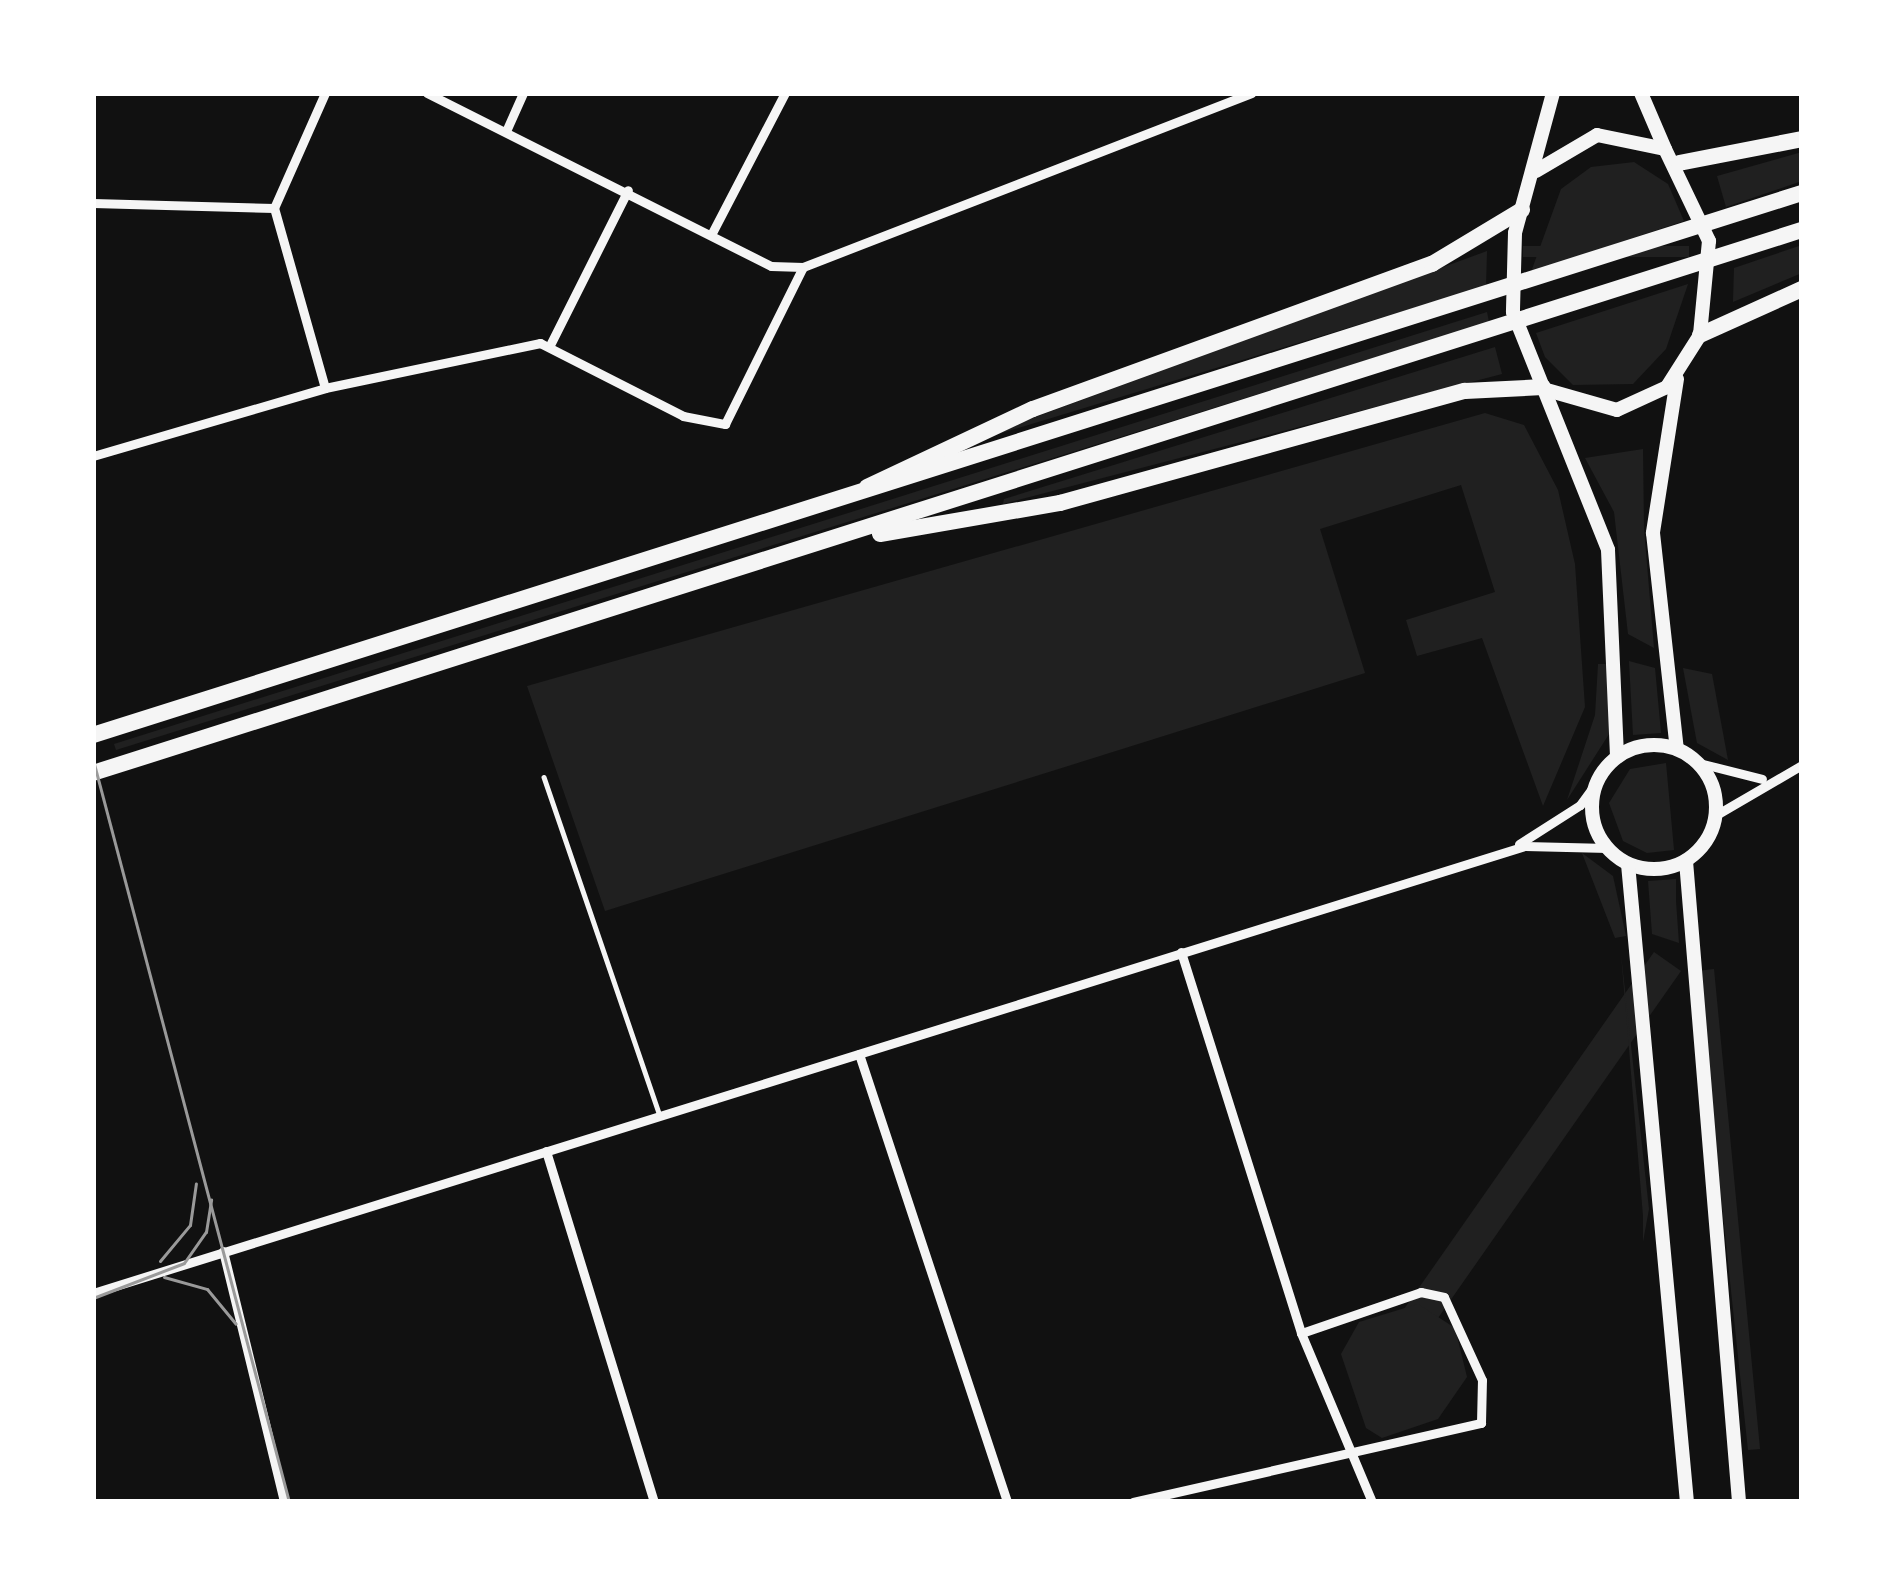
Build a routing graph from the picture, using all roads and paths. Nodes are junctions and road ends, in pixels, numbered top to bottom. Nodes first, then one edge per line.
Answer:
1 (325, 93) edge
2 (427, 93) edge
3 (523, 93) edge
4 (785, 93) edge
5 (1251, 93) edge
6 (1553, 93) edge
7 (1641, 93) edge
8 (507, 128) junction
9 (1802, 139) edge
10 (1665, 149) junction
11 (1679, 163) junction
12 (1536, 170) junction
13 (628, 190) junction
14 (1802, 193) edge
15 (93, 203) edge
16 (274, 208) junction
17 (1522, 210) junction
18 (1802, 230) edge
19 (712, 232) junction
20 (802, 267) junction
21 (1802, 289) edge
22 (1700, 335) junction
23 (551, 343) junction
24 (1678, 375) junction
25 (1543, 387) junction
26 (325, 388) junction
27 (93, 456) edge
28 (834, 505) junction
29 (826, 542) junction
30 (93, 735) edge
31 (1677, 748) junction
32 (1617, 756) junction
33 (1695, 762) junction
34 (1802, 765) edge
35 (93, 773) edge
36 (1601, 776) junction
37 (544, 777) dead end
38 (1762, 779) junction
39 (1716, 815) junction
40 (1608, 848) junction
41 (1510, 850) junction
42 (1686, 861) junction
43 (1628, 864) junction
44 (1181, 952) junction
45 (859, 1054) junction
46 (661, 1118) junction
47 (546, 1151) junction
48 (223, 1251) junction
49 (93, 1293) edge
50 (1301, 1333) junction
51 (1348, 1455) junction
52 (284, 1502) edge
53 (654, 1502) edge
54 (1007, 1502) edge
55 (1133, 1502) edge
56 (1372, 1502) edge
57 (1687, 1502) edge
58 (1739, 1502) edge

1 - 16 street
2 - 8 street
3 - 8 street
4 - 19 street
5 - 20 street
6 - 12 main road
7 - 10 main road
8 - 13 street
9 - 11 highway
10 - 11 main road
10 - 12 main road
11 - 22 main road
12 - 17 main road
13 - 19 street
13 - 23 street
14 - 28 highway
15 - 16 street
16 - 26 street
17 - 25 main road
17 - 28 highway
18 - 29 highway
19 - 20 street
20 - 23 street
21 - 22 highway
22 - 24 main road
23 - 26 street
24 - 25 main road
24 - 31 main road
25 - 29 highway
25 - 32 main road
26 - 27 street
28 - 30 highway
29 - 35 highway
31 - 32 main road
31 - 33 main road
32 - 36 main road
33 - 38 street
33 - 39 main road
34 - 38 street
36 - 40 main road
36 - 41 street
37 - 46 lane
38 - 39 street
39 - 42 main road
40 - 41 street
40 - 43 main road
41 - 44 street
42 - 43 main road
42 - 58 main road
43 - 57 main road
44 - 45 street
44 - 50 street
45 - 46 street
45 - 54 street
46 - 47 street
47 - 48 street
47 - 53 street
48 - 49 street
48 - 52 street
50 - 51 street
50 - 51 street
51 - 55 street
51 - 56 street

